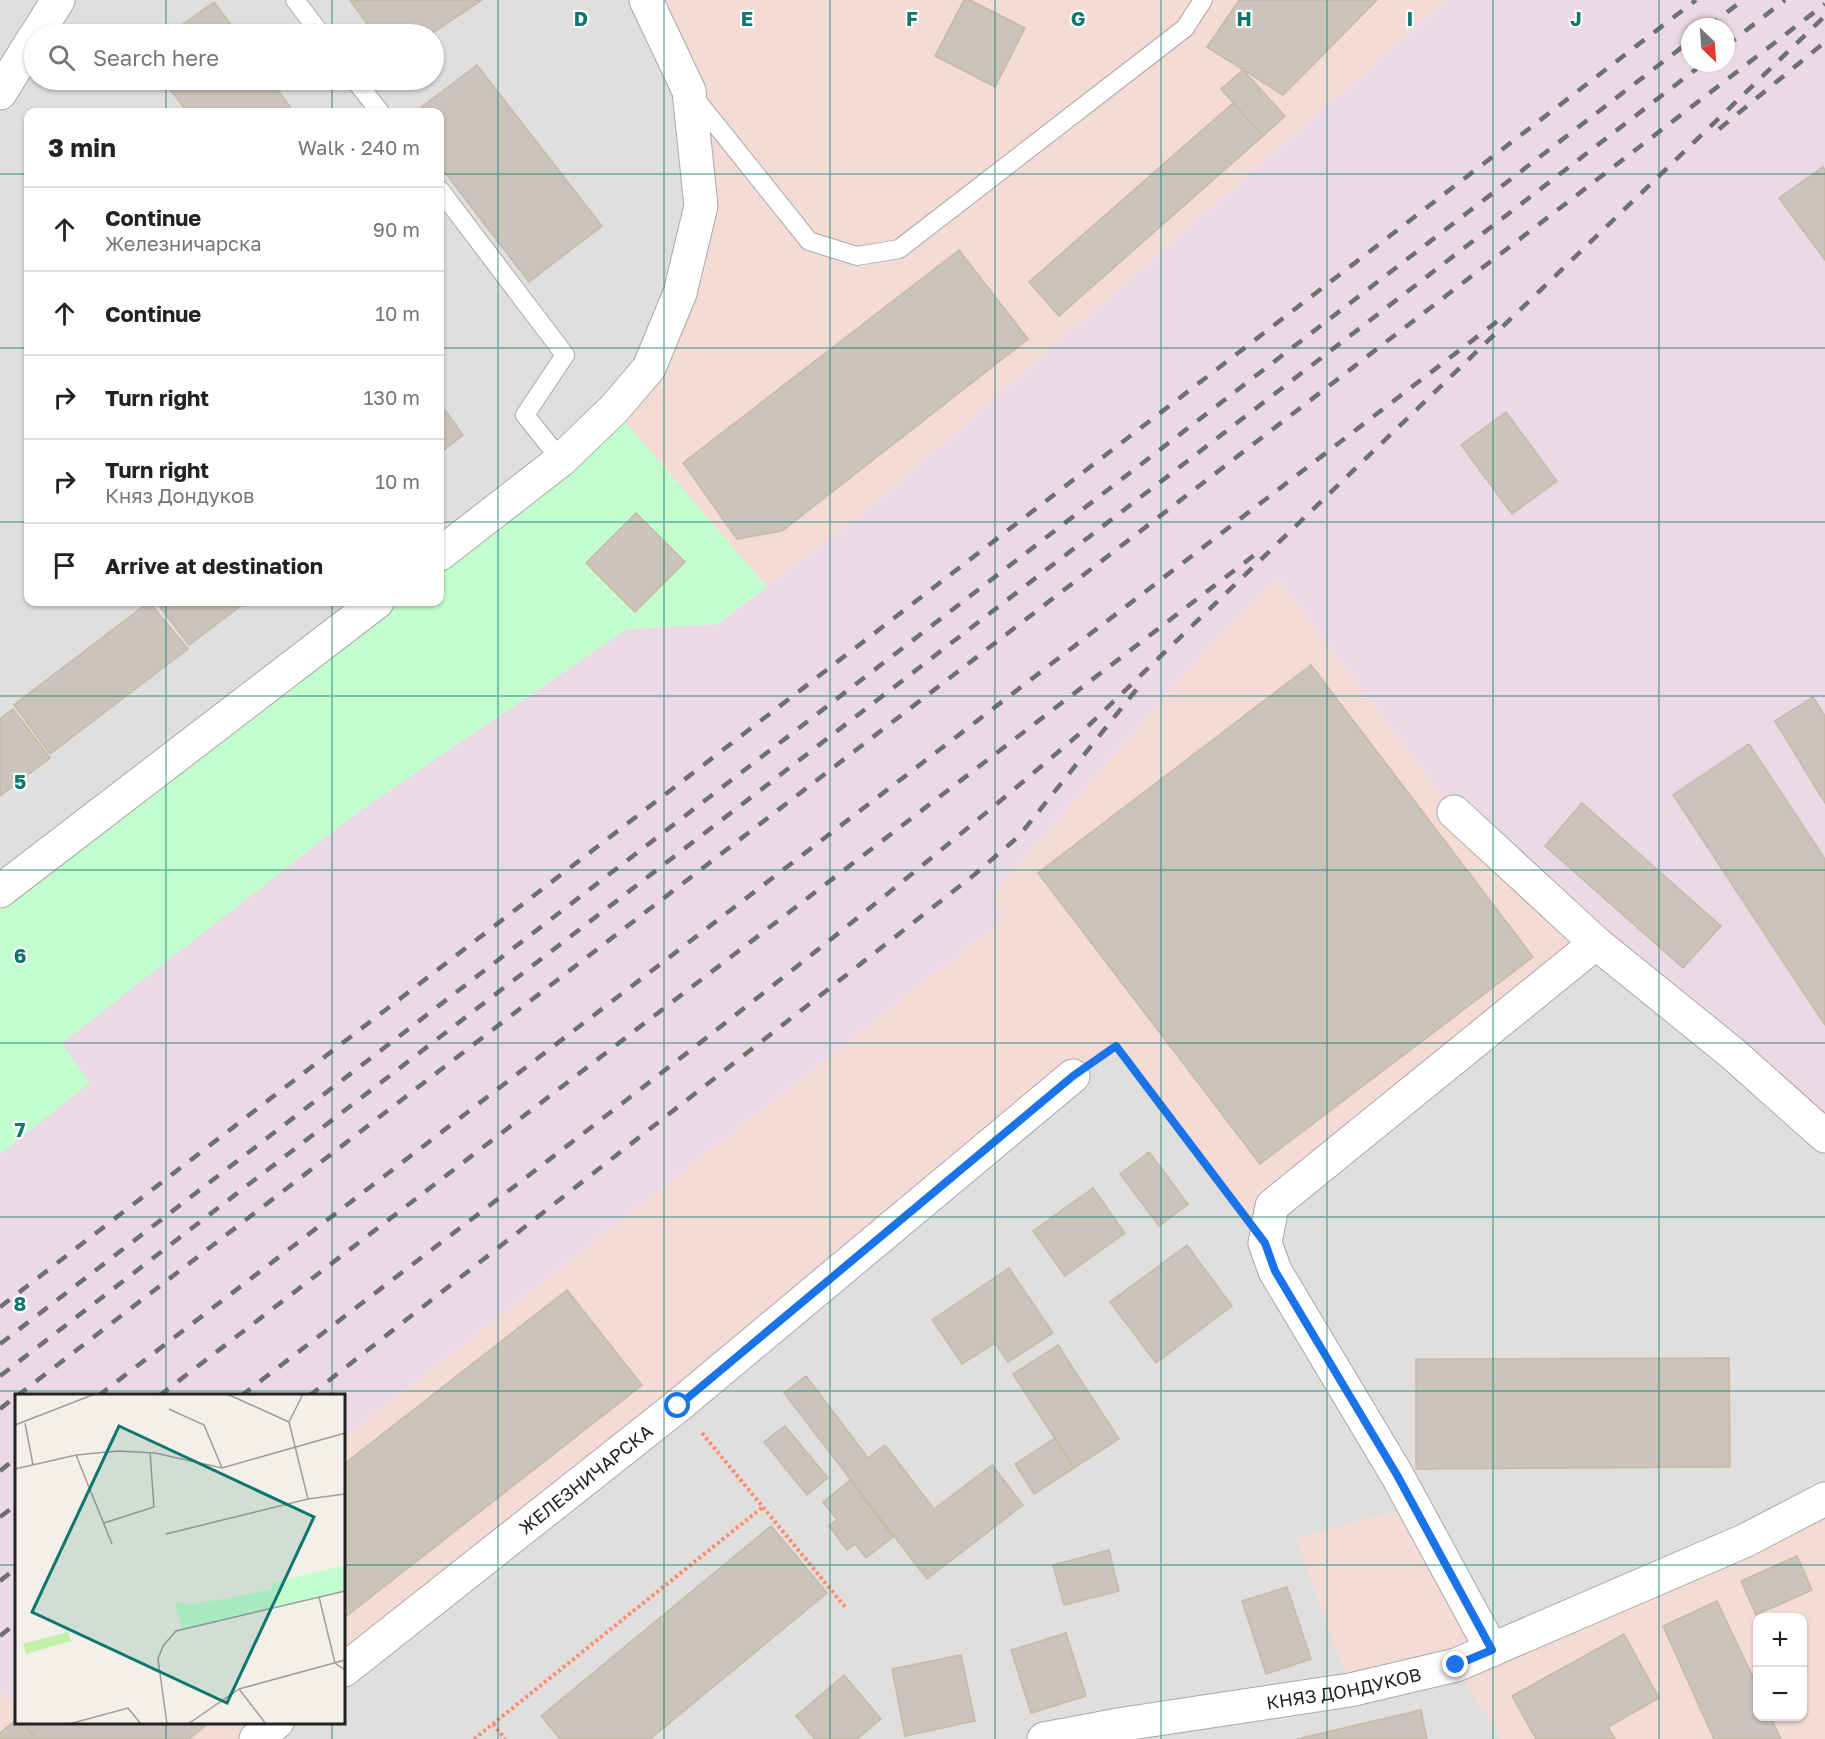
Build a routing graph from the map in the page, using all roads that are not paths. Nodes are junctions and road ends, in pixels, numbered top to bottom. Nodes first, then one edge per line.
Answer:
1 (58, 0) edge
2 (295, 0) edge
3 (646, 0) edge
4 (1203, 0) edge
5 (43, 24) edge
6 (313, 24) edge
7 (24, 55) edge
8 (363, 90) edge
9 (689, 90) junction
10 (0, 93) edge
11 (378, 108) edge
12 (444, 195) edge
13 (561, 460) junction
14 (444, 551) edge
15 (372, 606) edge
16 (1454, 812) dead end
17 (0, 891) edge
18 (1596, 943) junction
19 (1073, 1076) road end
20 (1825, 1136) edge
21 (1825, 1499) edge
22 (1492, 1650) junction
23 (345, 1669) edge
24 (275, 1724) edge
25 (256, 1739) edge
26 (1044, 1739) edge

1 - 5 street
2 - 6 lane
3 - 9 street
4 - 9 lane
7 - 10 street
8 - 11 lane
9 - 13 street
12 - 13 lane
13 - 14 street
15 - 17 street
16 - 18 street
18 - 20 street
18 - 22 street
19 - 23 street, ЖЕЛЕЗНИЧАРСКА
21 - 22 street, КНЯЗ ДОНДУКОВ
22 - 26 street, КНЯЗ ДОНДУКОВ
24 - 25 street

